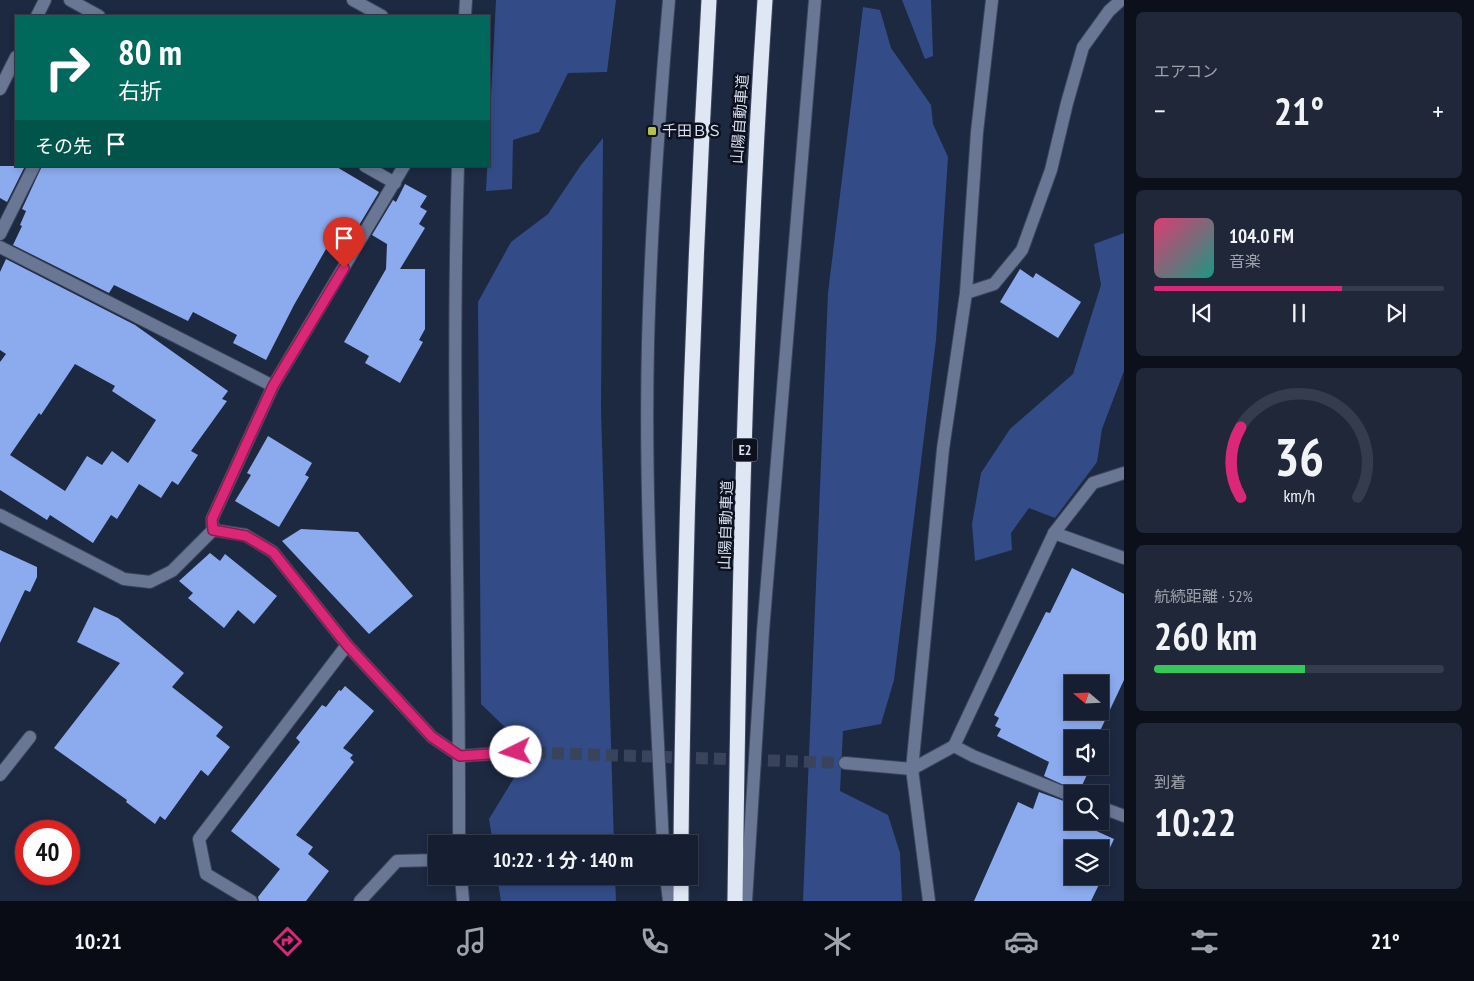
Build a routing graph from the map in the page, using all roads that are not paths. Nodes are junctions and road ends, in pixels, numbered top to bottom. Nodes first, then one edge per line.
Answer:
1 (45, 0) edge
2 (70, 0) edge
3 (353, 0) edge
4 (466, 0) edge
5 (668, 0) edge
6 (709, 0) edge
7 (765, 0) edge
8 (814, 0) edge
9 (992, 0) edge
10 (1121, 0) edge
11 (38, 15) edge
12 (97, 15) edge
13 (380, 15) edge
14 (465, 15) edge
15 (15, 59) edge
16 (0, 90) edge
17 (34, 167) edge
18 (367, 167) edge
19 (403, 167) edge
20 (458, 167) edge
21 (395, 183) junction
22 (0, 234) edge
23 (0, 247) edge
24 (966, 293) junction
25 (273, 386) junction
26 (1124, 473) edge
27 (0, 515) edge
28 (213, 530) junction
29 (1054, 533) junction
30 (1124, 558) edge
31 (347, 645) junction
32 (30, 737) dead end
33 (954, 746) junction
34 (516, 752) tunnel mouth
35 (460, 756) junction
36 (844, 763) tunnel mouth
37 (912, 768) junction
38 (0, 776) edge
39 (1064, 793) edge
40 (1109, 810) edge
41 (1124, 816) edge
42 (459, 835) edge
43 (663, 835) edge
44 (681, 835) edge
45 (428, 860) edge
46 (462, 885) edge
47 (667, 885) edge
48 (681, 885) edge
49 (251, 901) edge
50 (360, 901) edge
51 (463, 901) edge
52 (669, 901) edge
53 (681, 901) edge
54 (736, 901) edge
55 (746, 901) edge
56 (929, 901) edge

1 - 11 street
2 - 12 street
3 - 13 street
4 - 14 street
5 - 43 street
6 - 44 highway
7 - 54 highway, 山陽自動車道 / E2
8 - 55 street
9 - 24 street
10 - 24 street
15 - 16 street
17 - 22 street
18 - 21 street
19 - 21 street
20 - 35 street
21 - 25 street
23 - 25 street
24 - 37 street
25 - 28 street
26 - 29 street
27 - 28 street
28 - 31 street
29 - 30 street
29 - 33 street
31 - 35 street
31 - 49 street
32 - 38 street
33 - 37 street
33 - 39 street
34 - 35 street
35 - 42 street
36 - 37 street
37 - 56 street
40 - 41 street
45 - 50 street
46 - 51 street
47 - 52 street
48 - 53 highway

